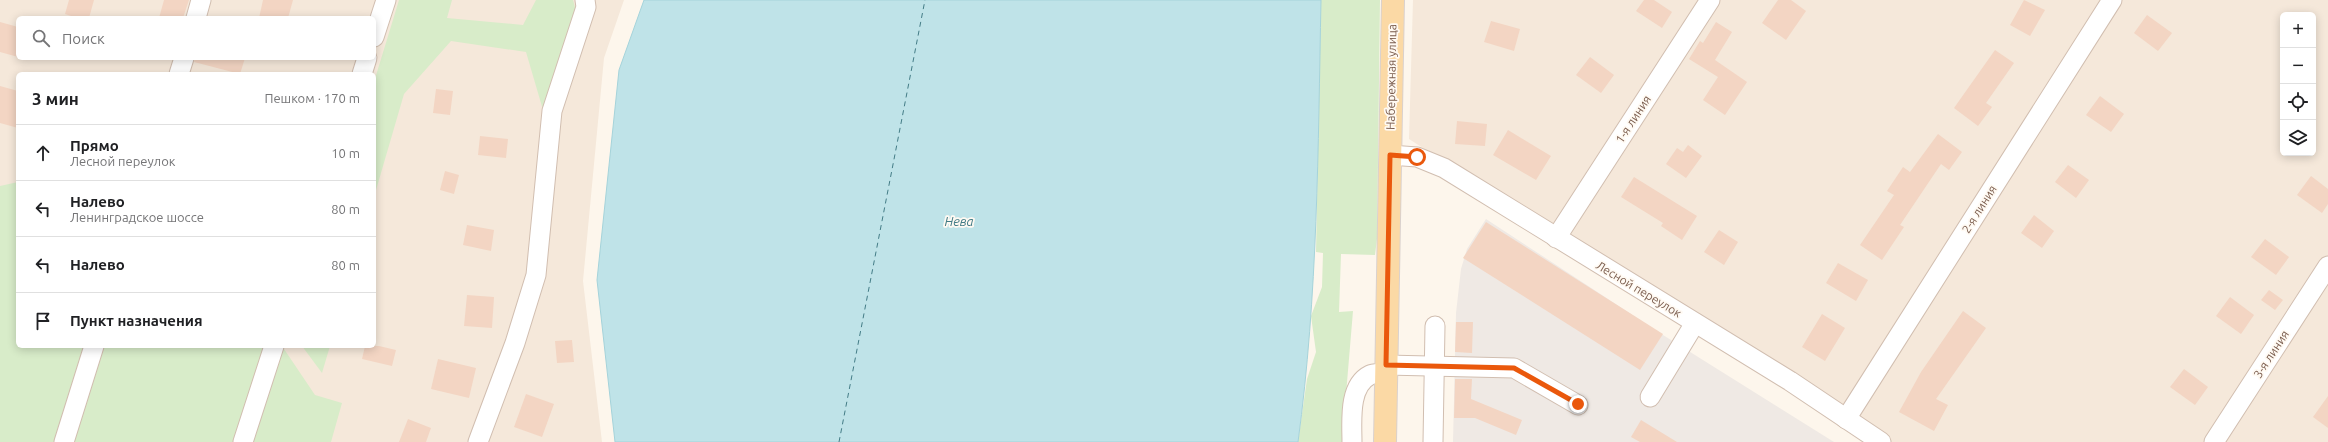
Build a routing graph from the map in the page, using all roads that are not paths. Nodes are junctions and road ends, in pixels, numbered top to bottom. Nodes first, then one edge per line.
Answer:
1 (201, 0) edge
2 (386, 0) edge
3 (585, 0) edge
4 (1393, 0) edge
5 (1710, 0) edge
6 (2112, 0) edge
7 (197, 16) edge
8 (376, 31) edge
9 (183, 60) edge
10 (366, 60) edge
11 (180, 72) edge
12 (363, 72) edge
13 (1390, 155) junction
14 (1556, 238) junction
15 (2328, 266) edge
16 (1695, 323) junction
17 (1435, 326) dead end
18 (93, 348) edge
19 (273, 348) edge
20 (1434, 365) junction
21 (1386, 369) junction
22 (1650, 397) dead end
23 (1578, 404) dead end
24 (1846, 419) junction
25 (64, 442) edge
26 (243, 442) edge
27 (478, 442) edge
28 (1352, 442) edge
29 (1385, 442) edge
30 (1433, 442) edge
31 (1881, 442) edge
32 (2214, 442) edge

1 - 7 street
2 - 8 street
3 - 27 street
4 - 13 main road, Набережная улица
5 - 14 street, 1-я линия
6 - 24 street, 2-я линия
9 - 11 street
10 - 12 street
13 - 14 street, Лесной переулок
13 - 21 main road, Набережная улица
14 - 16 street, Лесной переулок
15 - 32 street, 3-я линия
16 - 22 street
16 - 24 street, Лесной переулок
17 - 20 street
18 - 25 street
19 - 26 street
20 - 21 street
20 - 23 street
20 - 30 street
21 - 28 street
21 - 29 main road, Набережная улица
24 - 31 street, Лесной переулок

